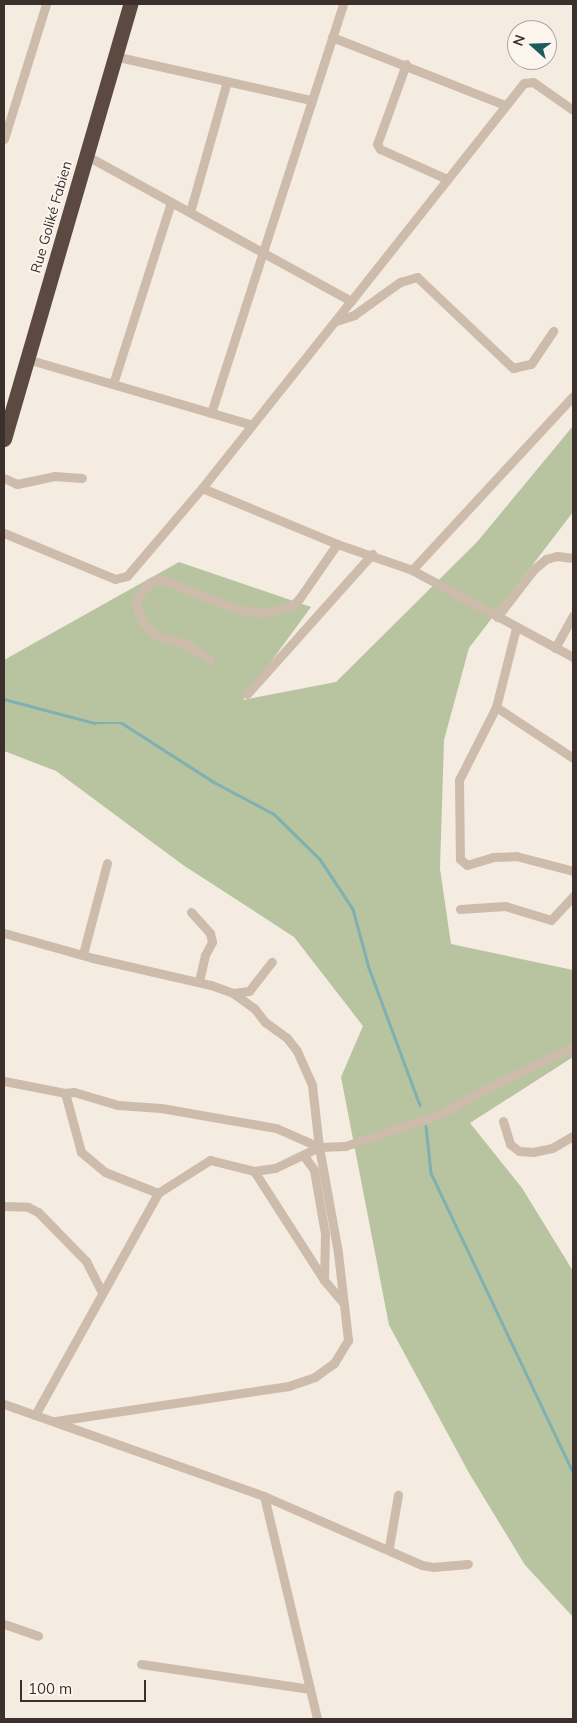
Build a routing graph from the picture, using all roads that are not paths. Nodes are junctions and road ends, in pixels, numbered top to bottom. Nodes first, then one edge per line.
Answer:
1 (46, 4) edge
2 (130, 4) edge
3 (343, 4) edge
4 (332, 37) junction
5 (114, 56) junction
6 (406, 64) junction
7 (226, 81) junction
8 (311, 100) junction
9 (505, 104) junction
10 (573, 110) edge
11 (4, 139) edge
12 (85, 155) junction
13 (447, 179) junction
14 (170, 202) junction
15 (190, 212) junction
16 (265, 252) junction
17 (351, 301) junction
18 (336, 321) junction
19 (553, 330) dead end
20 (27, 359) junction
21 (113, 384) junction
22 (573, 396) edge
23 (211, 412) junction
24 (250, 424) junction
25 (4, 437) edge
26 (4, 478) edge
27 (82, 478) dead end
28 (202, 488) junction
29 (4, 533) edge
30 (337, 544) junction
31 (372, 554) junction
32 (573, 558) edge
33 (412, 570) junction
34 (573, 616) edge
35 (497, 617) junction
36 (516, 628) junction
37 (554, 648) junction
38 (573, 657) edge
39 (210, 659) dead end
40 (248, 694) dead end
41 (496, 707) junction
42 (573, 758) edge
43 (107, 863) dead end
44 (573, 870) edge
45 (573, 896) edge
46 (460, 909) dead end
47 (191, 912) dead end
48 (4, 933) edge
49 (83, 954) junction
50 (272, 962) dead end
51 (199, 982) junction
52 (233, 994) junction
53 (573, 1047) edge
54 (4, 1081) edge
55 (65, 1094) junction
56 (503, 1121) dead end
57 (573, 1136) edge
58 (319, 1146) junction
59 (304, 1156) junction
60 (254, 1171) junction
61 (158, 1193) junction
62 (4, 1206) edge
63 (324, 1280) junction
64 (102, 1292) junction
65 (344, 1304) junction
66 (4, 1404) edge
67 (35, 1415) junction
68 (54, 1420) junction
69 (398, 1495) dead end
70 (264, 1496) junction
71 (389, 1548) junction
72 (468, 1564) dead end
73 (4, 1624) edge
74 (38, 1636) dead end
75 (141, 1664) dead end
76 (310, 1689) junction
77 (318, 1719) edge

1 - 11 street
2 - 5 highway, Rue Goliké Fabien
3 - 4 street
4 - 6 street
4 - 8 street
5 - 7 street
5 - 12 highway, Rue Goliké Fabien
6 - 9 street
6 - 13 street
7 - 8 street
7 - 15 street
8 - 16 street
9 - 10 street
9 - 13 street
12 - 14 street
12 - 20 highway, Rue Goliké Fabien
13 - 17 street
14 - 15 street
14 - 21 street
15 - 16 street
16 - 17 street
16 - 23 street
17 - 18 street
18 - 19 street
18 - 24 street
20 - 21 street
20 - 25 highway, Rue Goliké Fabien
21 - 23 street
22 - 33 street
23 - 24 street
24 - 28 street
26 - 27 street
28 - 29 street
28 - 30 street
30 - 31 street
30 - 39 street
31 - 33 street
31 - 40 street
32 - 35 street
33 - 35 street
34 - 37 street
35 - 36 street
36 - 37 street
36 - 41 street
37 - 38 street
41 - 42 street
41 - 44 street
43 - 49 street
45 - 46 street
47 - 51 street
48 - 49 street
49 - 51 street
50 - 52 street
51 - 52 street
52 - 58 street
53 - 58 street
54 - 55 street
55 - 58 street
55 - 61 street
56 - 57 street
58 - 59 street
58 - 65 street
59 - 60 street
59 - 63 street
60 - 61 street
60 - 63 street
61 - 64 street
62 - 64 street
63 - 65 street
64 - 67 street
65 - 68 street
66 - 67 street
67 - 68 street
68 - 70 street
69 - 71 street
70 - 71 street
70 - 76 street
71 - 72 street
73 - 74 street
75 - 76 street
76 - 77 street

